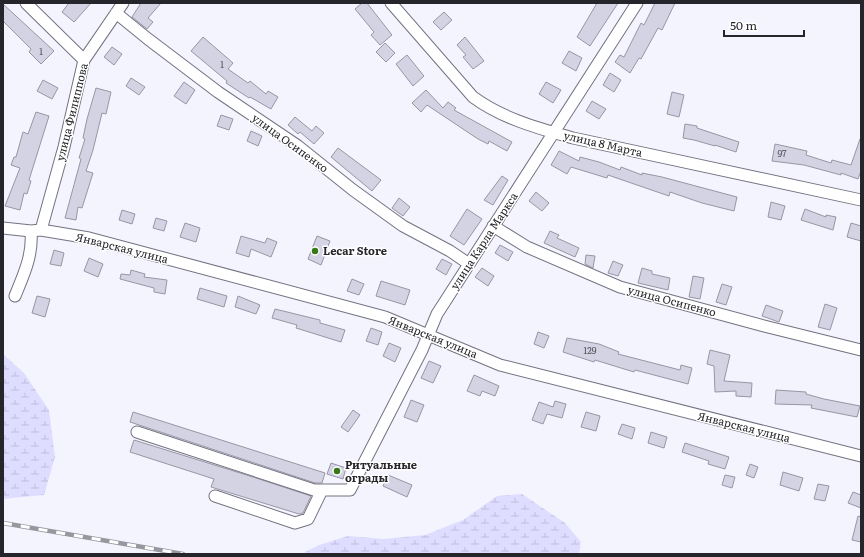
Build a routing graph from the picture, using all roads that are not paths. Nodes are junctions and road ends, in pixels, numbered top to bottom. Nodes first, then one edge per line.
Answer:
1 (26, 3) edge
2 (122, 3) edge
3 (391, 3) edge
4 (637, 3) edge
5 (116, 13) junction
6 (84, 60) junction
7 (554, 132) junction
8 (861, 200) edge
9 (494, 226) junction
10 (3, 228) edge
11 (36, 230) junction
12 (469, 264) junction
13 (15, 296) dead end
14 (429, 334) junction
15 (861, 350) edge
16 (137, 432) dead end
17 (861, 456) edge
18 (322, 490) junction
19 (215, 496) dead end

1 - 6 street
2 - 5 street, улица Филиппова
3 - 7 street, улица 8 Марта
4 - 7 street, улица Карла Маркса
5 - 6 street, улица Филиппова
5 - 12 street, улица Осипенко
6 - 11 street, улица Филиппова
7 - 8 street, улица 8 Марта
7 - 9 street, улица Карла Маркса
9 - 12 street, улица Карла Маркса
9 - 15 street, улица Осипенко
10 - 11 street, Январская улица
11 - 13 street, улица Филиппова
11 - 14 street, Январская улица
12 - 14 street, улица Карла Маркса
14 - 17 street, Январская улица
14 - 18 street, улица Карла Маркса
16 - 18 street
18 - 19 street

